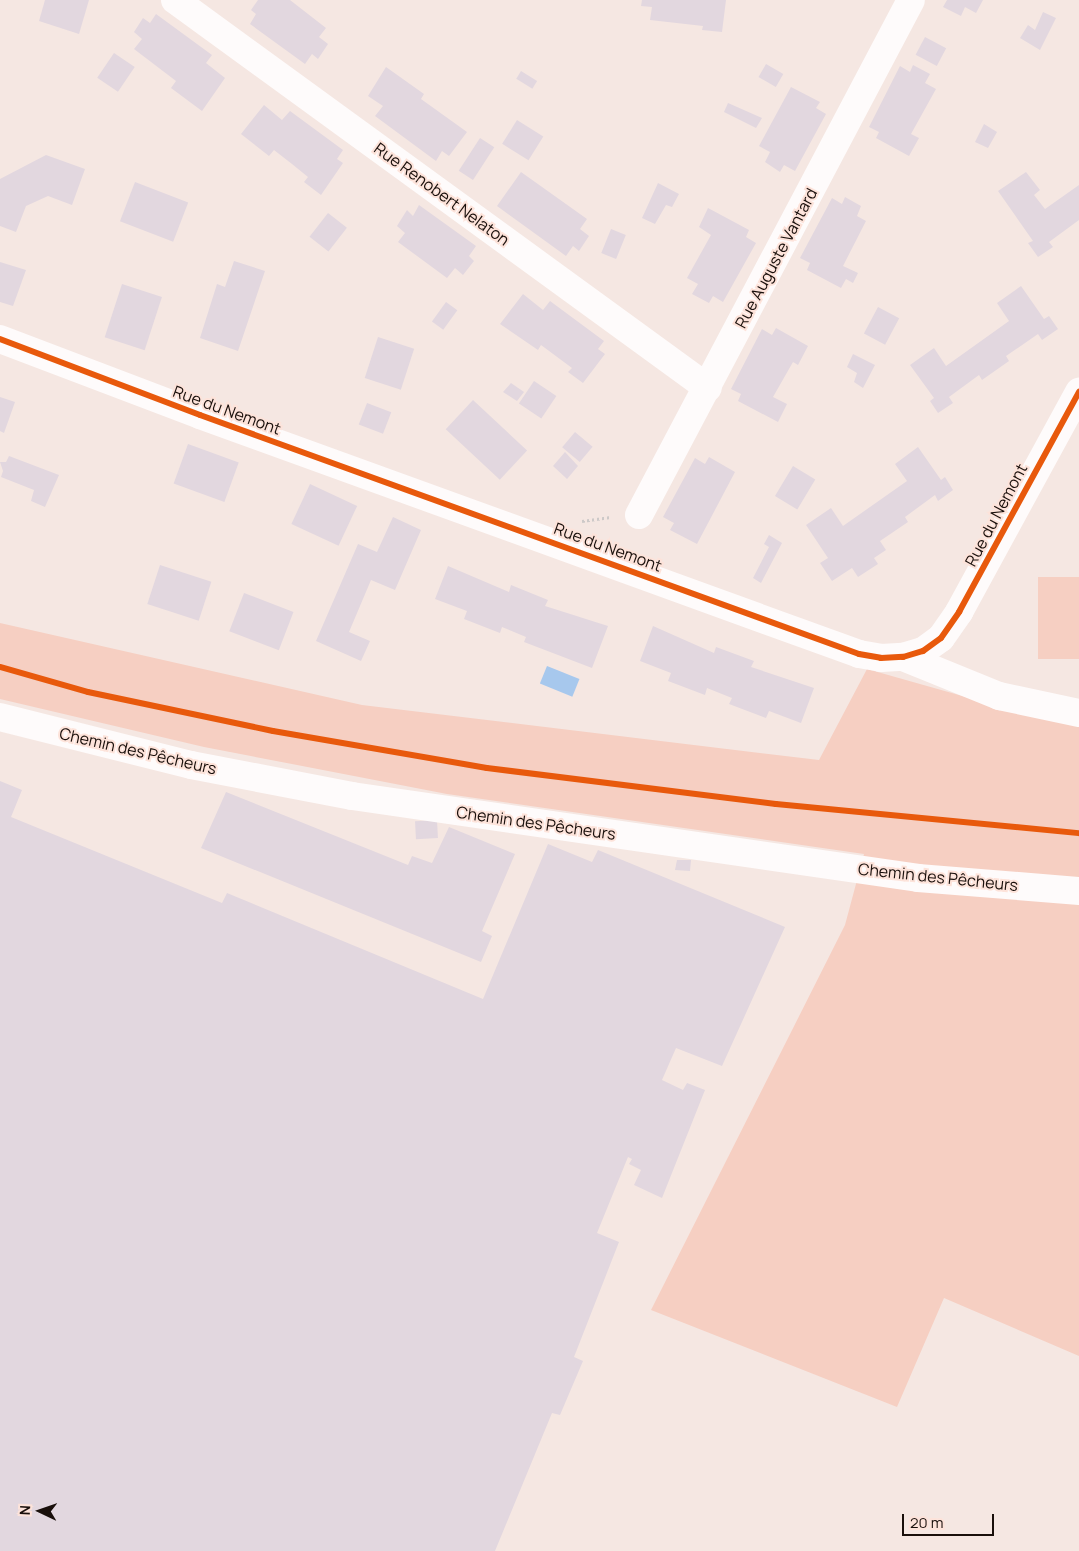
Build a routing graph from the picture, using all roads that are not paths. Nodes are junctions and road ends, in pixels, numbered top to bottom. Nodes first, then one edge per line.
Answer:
1 (175, 0) edge
2 (911, 0) edge
3 (0, 339) edge
4 (708, 388) junction
5 (1079, 392) edge
6 (638, 515) dead end
7 (903, 657) junction
8 (1079, 713) edge
9 (0, 717) edge
10 (1079, 891) edge

1 - 4 street, Rue Renobert Nelaton
2 - 4 street, Rue Auguste Vantard
3 - 7 street, Rue du Nemont
4 - 6 street, Rue Auguste Vantard
5 - 7 street, Rue du Nemont
7 - 8 street
9 - 10 street, Chemin des Pêcheurs

